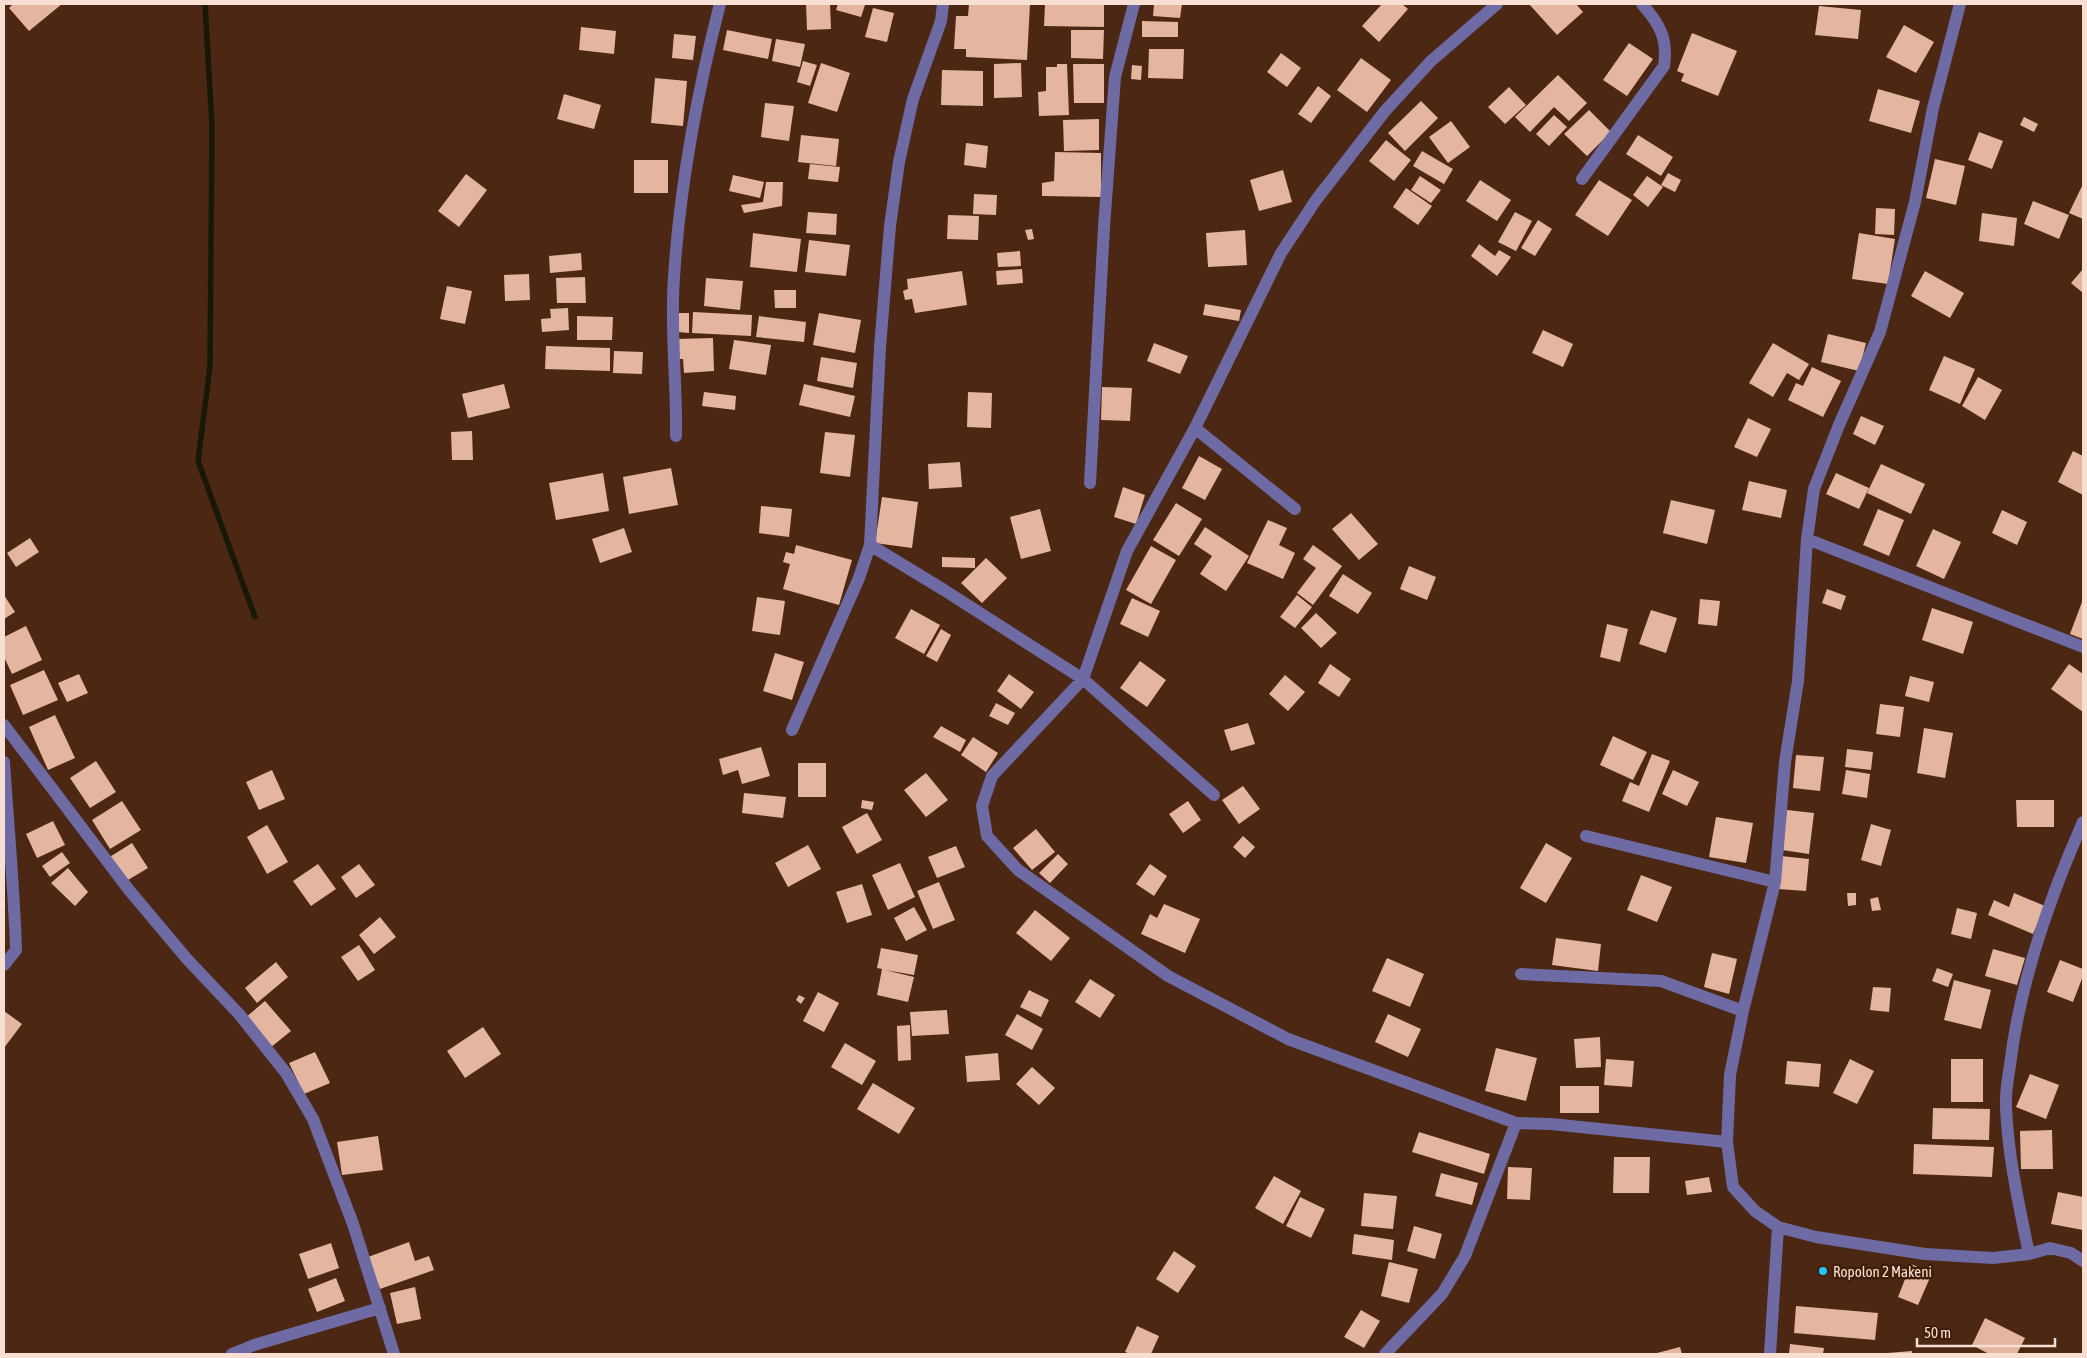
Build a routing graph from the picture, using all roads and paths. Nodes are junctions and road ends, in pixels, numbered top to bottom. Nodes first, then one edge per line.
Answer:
1 (720, 4) edge
2 (943, 4) edge
3 (1134, 4) edge
4 (1497, 4) edge
5 (1642, 4) edge
6 (1960, 4) edge
7 (1582, 179) dead end
8 (1195, 428) junction
9 (676, 436) dead end
10 (1090, 484) dead end
11 (1295, 509) dead end
12 (1807, 539) junction
13 (870, 545) junction
14 (2083, 647) edge
15 (1083, 679) junction
16 (4, 725) edge
17 (792, 730) dead end
18 (4, 762) edge
19 (1214, 795) dead end
20 (2083, 822) edge
21 (1586, 836) dead end
22 (1775, 882) junction
23 (4, 965) edge
24 (1521, 974) dead end
25 (1743, 1010) junction
26 (1516, 1123) junction
27 (1728, 1142) junction
28 (1778, 1227) junction
29 (2029, 1254) junction
30 (2083, 1261) edge
31 (380, 1308) junction
32 (232, 1354) edge
33 (394, 1354) edge
34 (1385, 1354) edge
35 (1770, 1354) edge

1 - 9 street
2 - 13 street
3 - 10 street
4 - 8 street
5 - 7 street
6 - 12 street
8 - 11 street
8 - 15 street
12 - 14 street
12 - 22 street
13 - 15 street
13 - 17 street
15 - 19 street
15 - 26 street
16 - 31 street
18 - 23 street
20 - 29 street
21 - 22 street
22 - 25 street
24 - 25 street
25 - 27 street
26 - 27 street
26 - 34 street
27 - 28 street
28 - 29 street
28 - 35 street
29 - 30 street
31 - 32 street
31 - 33 street

